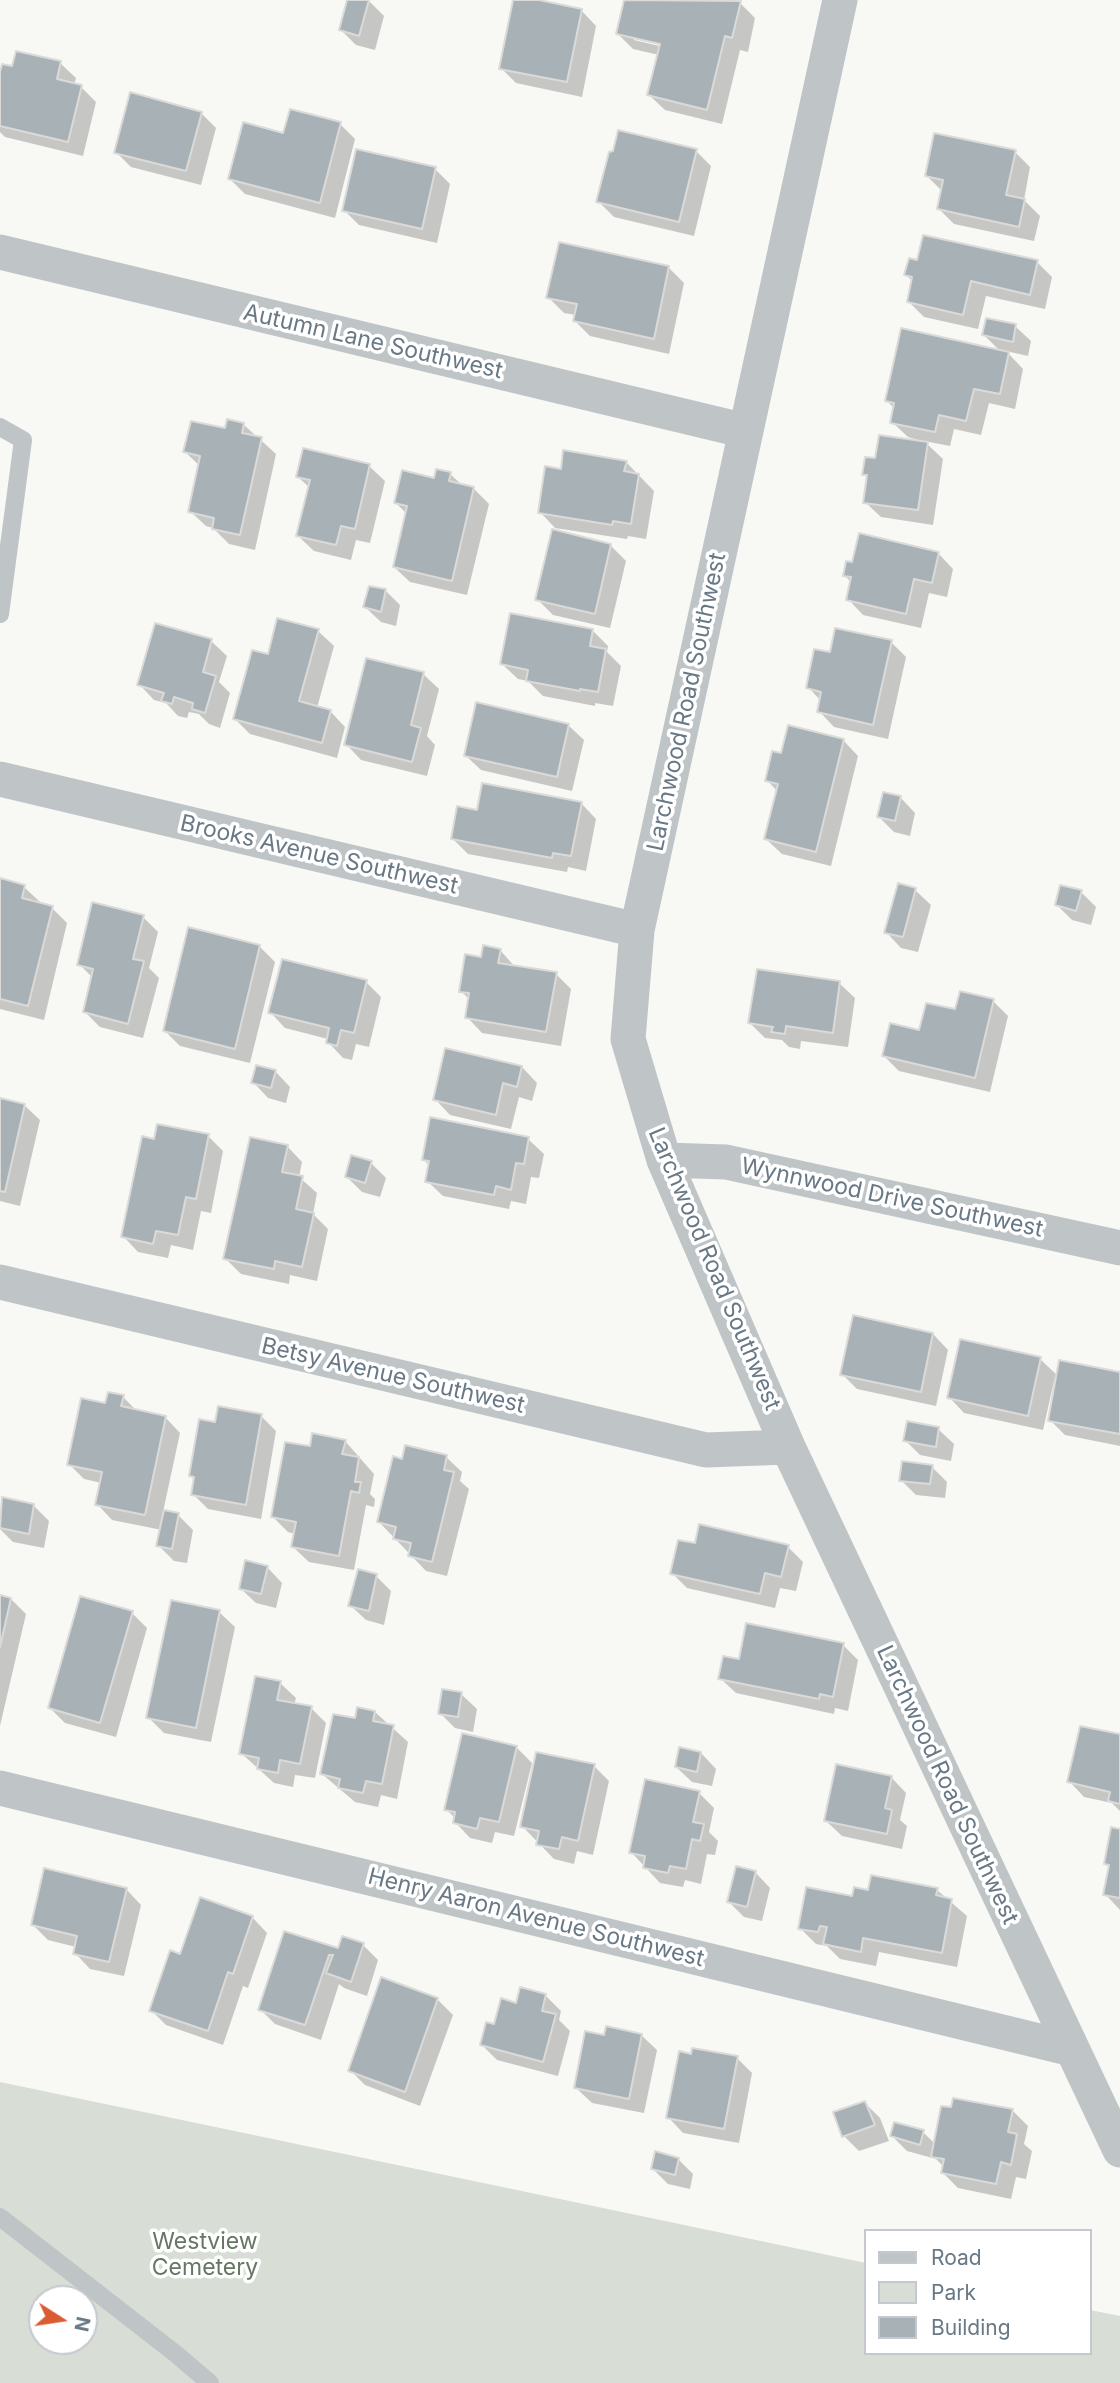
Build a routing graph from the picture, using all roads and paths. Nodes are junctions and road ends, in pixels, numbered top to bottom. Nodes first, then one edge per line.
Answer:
1 (840, 0) edge
2 (0, 253) edge
3 (0, 427) edge
4 (746, 431) junction
5 (0, 614) edge
6 (0, 779) edge
7 (637, 930) junction
8 (664, 1160) junction
9 (1120, 1248) edge
10 (0, 1282) edge
11 (788, 1447) junction
12 (0, 1788) edge
13 (1072, 2049) junction
14 (1120, 2150) edge
15 (0, 2217) edge
16 (210, 2383) edge

1 - 4 street, Larchwood Road Southwest
2 - 4 street, Autumn Lane Southwest
3 - 5 lane
4 - 7 street, Larchwood Road Southwest
6 - 7 street, Brooks Avenue Southwest
7 - 8 street, Larchwood Road Southwest
8 - 9 street, Wynnwood Drive Southwest
8 - 11 street, Larchwood Road Southwest
10 - 11 street, Betsy Avenue Southwest
11 - 13 street, Larchwood Road Southwest
12 - 13 street, Henry Aaron Avenue Southwest
13 - 14 street, Larchwood Road Southwest
15 - 16 lane

